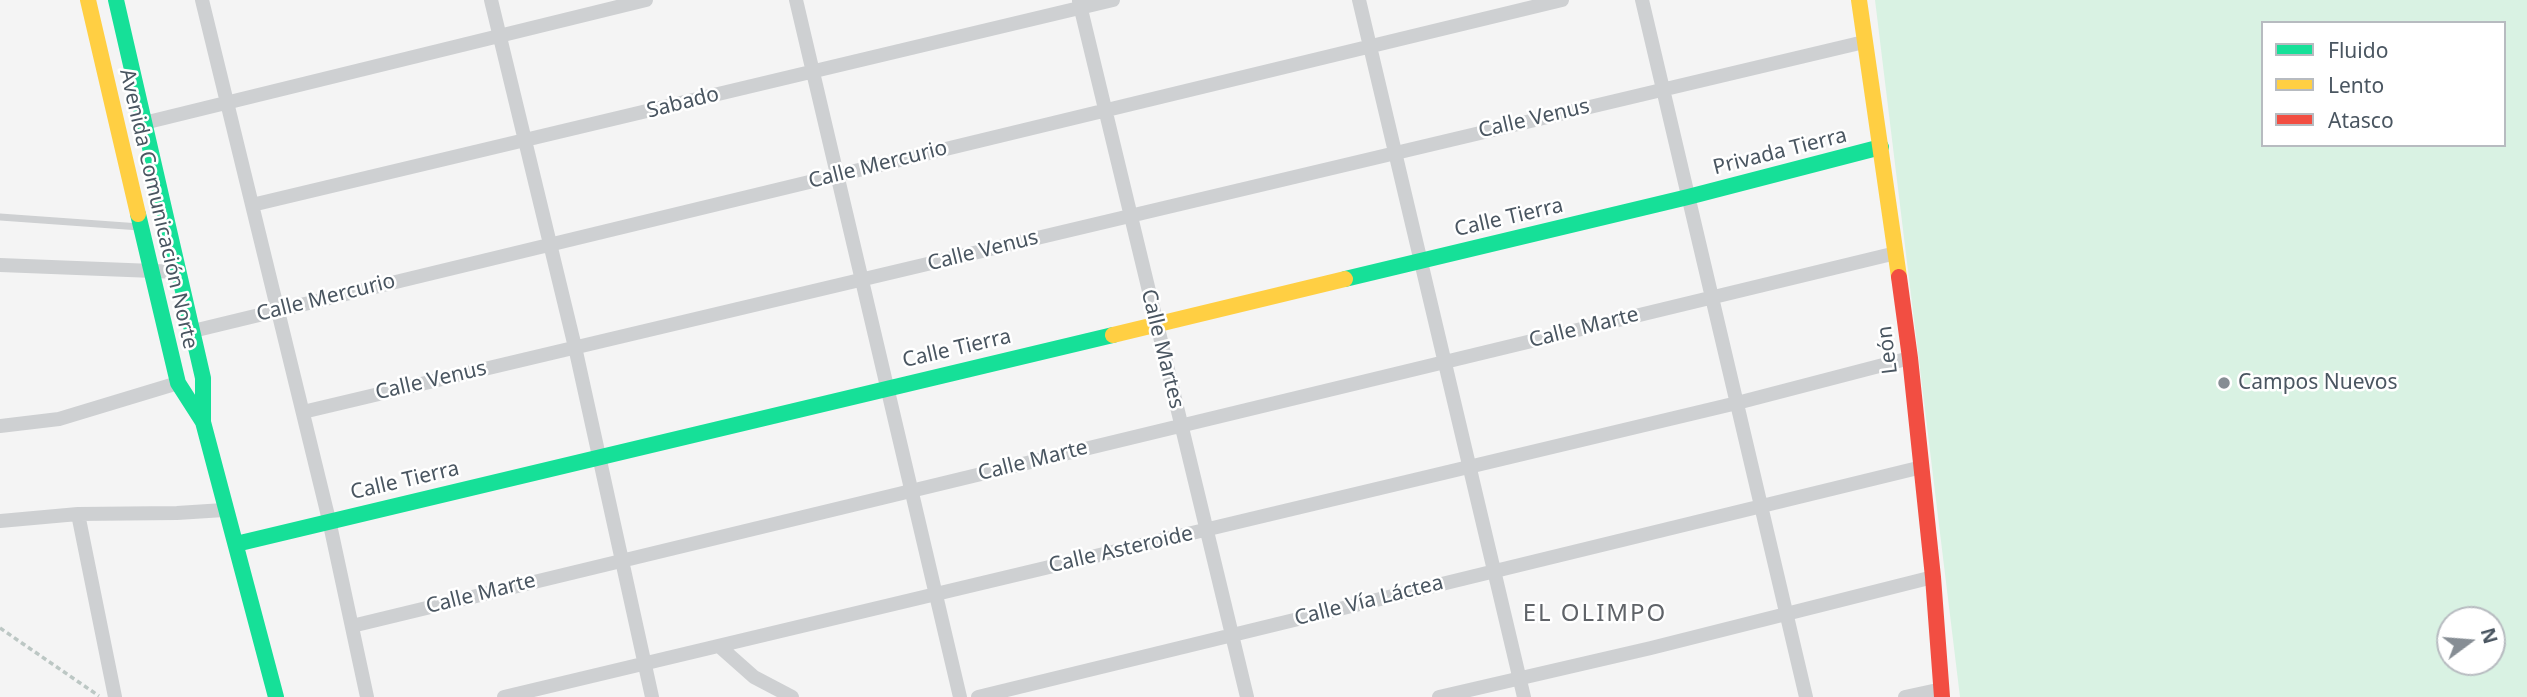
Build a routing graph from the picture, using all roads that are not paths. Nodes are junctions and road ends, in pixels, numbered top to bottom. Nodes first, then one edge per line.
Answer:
1 (88, 0) edge
2 (116, 0) edge
3 (202, 0) edge
4 (491, 0) edge
5 (646, 0) edge
6 (796, 0) edge
7 (1113, 0) edge
8 (1359, 0) edge
9 (1562, 0) edge
10 (1642, 0) edge
11 (1859, 0) edge
12 (1079, 4) edge
13 (500, 36) junction
14 (1864, 42) junction
15 (1370, 47) junction
16 (813, 71) junction
17 (1663, 88) junction
18 (227, 103) junction
19 (1105, 110) junction
20 (144, 123) junction
21 (525, 141) junction
22 (1881, 147) junction
23 (1395, 152) junction
24 (839, 175) junction
25 (1689, 197) junction
26 (252, 205) junction
27 (1130, 215) junction
28 (0, 217) edge
29 (141, 227) junction
30 (550, 244) junction
31 (1896, 253) junction
32 (1420, 261) junction
33 (0, 265) edge
34 (151, 271) junction
35 (179, 272) junction
36 (863, 281) junction
37 (1713, 297) junction
38 (278, 310) junction
39 (1156, 324) junction
40 (193, 331) junction
41 (575, 347) junction
42 (1910, 358) junction
43 (1444, 361) junction
44 (178, 383) junction
45 (888, 387) junction
46 (1737, 403) junction
47 (303, 412) junction
48 (203, 422) junction
49 (1181, 425) junction
50 (0, 426) edge
51 (600, 456) junction
52 (1469, 467) junction
53 (1922, 467) junction
54 (912, 490) junction
55 (1761, 506) junction
56 (224, 510) junction
57 (78, 514) junction
58 (329, 520) junction
59 (0, 521) edge
60 (1206, 530) junction
61 (236, 544) junction
62 (622, 560) junction
63 (1494, 571) junction
64 (1933, 577) junction
65 (936, 594) junction
66 (1787, 614) junction
67 (352, 626) junction
68 (1232, 635) junction
69 (719, 646) junction
70 (645, 663) junction
71 (1520, 679) junction
72 (1942, 693) edge
73 (115, 697) edge
74 (276, 697) edge
75 (367, 697) edge
76 (504, 697) edge
77 (652, 697) edge
78 (792, 697) edge
79 (960, 697) edge
80 (978, 697) edge
81 (1247, 697) edge
82 (1439, 697) edge
83 (1524, 697) edge
84 (1806, 697) edge
85 (1905, 697) edge

1 - 29 street, Avenida Comunicación Norte
2 - 20 street, Avenida Comunicación Norte
3 - 18 street
4 - 13 street
5 - 13 street
6 - 16 street
7 - 12 street, Sabado
8 - 15 street
9 - 15 street, Calle Mercurio
10 - 17 street
11 - 14 street, León
12 - 16 street, Sabado
12 - 19 street, Calle Martes
13 - 18 street
13 - 21 street
14 - 17 street, Calle Venus
14 - 22 street, León
15 - 19 street, Calle Mercurio
15 - 23 street
16 - 21 street, Sabado
16 - 24 street
17 - 23 street, Calle Venus
17 - 25 street
18 - 20 street
18 - 26 street
19 - 24 street, Calle Mercurio
19 - 27 street, Calle Martes
20 - 35 street, Avenida Comunicación Norte
21 - 26 street, Sabado
21 - 30 street
22 - 25 street, Privada Tierra
22 - 31 street, León
23 - 27 street, Calle Venus
23 - 32 street
24 - 30 street, Calle Mercurio
24 - 36 street
25 - 32 street, Calle Tierra
25 - 37 street
26 - 38 street
27 - 36 street, Calle Venus
27 - 39 street, Calle Martes
28 - 29 lane
29 - 34 street, Avenida Comunicación Norte
30 - 38 street, Calle Mercurio
30 - 41 street
31 - 37 street, Calle Marte
31 - 42 street, León
32 - 39 street, Calle Tierra
32 - 43 street
33 - 34 street
34 - 35 street
34 - 44 street, Avenida Comunicación Norte
35 - 40 street, Avenida Comunicación Norte
36 - 41 street, Calle Venus
36 - 45 street
37 - 43 street, Calle Marte
37 - 46 street
38 - 40 street, Calle Mercurio
38 - 47 street
39 - 45 street, Calle Tierra
39 - 49 street, Calle Martes
40 - 48 street, Avenida Comunicación Norte
41 - 47 street, Calle Venus
41 - 51 street
42 - 46 street, Calle Asteroide
42 - 53 street, León
43 - 49 street, Calle Marte
43 - 52 street
44 - 48 street, Avenida Comunicación Norte
44 - 50 street
45 - 51 street, Calle Tierra
45 - 54 street
46 - 52 street, Calle Asteroide
46 - 55 street
47 - 58 street
48 - 56 street, Avenida Comunicación Norte
49 - 54 street, Calle Marte
49 - 60 street, Calle Martes
51 - 58 street, Calle Tierra
51 - 62 street
52 - 60 street, Calle Asteroide
52 - 63 street
53 - 55 street, Calle Vía Láctea
53 - 64 street, León
54 - 62 street, Calle Marte
54 - 65 street
55 - 63 street, Calle Vía Láctea
55 - 66 street
56 - 57 street
56 - 61 street, Avenida Comunicación Norte
57 - 59 street
57 - 73 street
58 - 61 street, Calle Tierra
58 - 67 street
60 - 65 street, Calle Asteroide
60 - 68 street, Calle Martes
61 - 74 street, Avenida Comunicación Norte
62 - 67 street, Calle Marte
62 - 70 street
63 - 68 street, Calle Vía Láctea
63 - 71 street
64 - 66 street
64 - 72 street, León
65 - 69 street, Calle Asteroide
65 - 79 street
66 - 71 street
66 - 84 street
67 - 75 street
68 - 80 street, Calle Vía Láctea
68 - 81 street, Calle Martes
69 - 70 street, Calle Asteroide
69 - 78 street
70 - 76 street, Calle Asteroide
70 - 77 street
71 - 82 street
71 - 83 street
72 - 85 street

